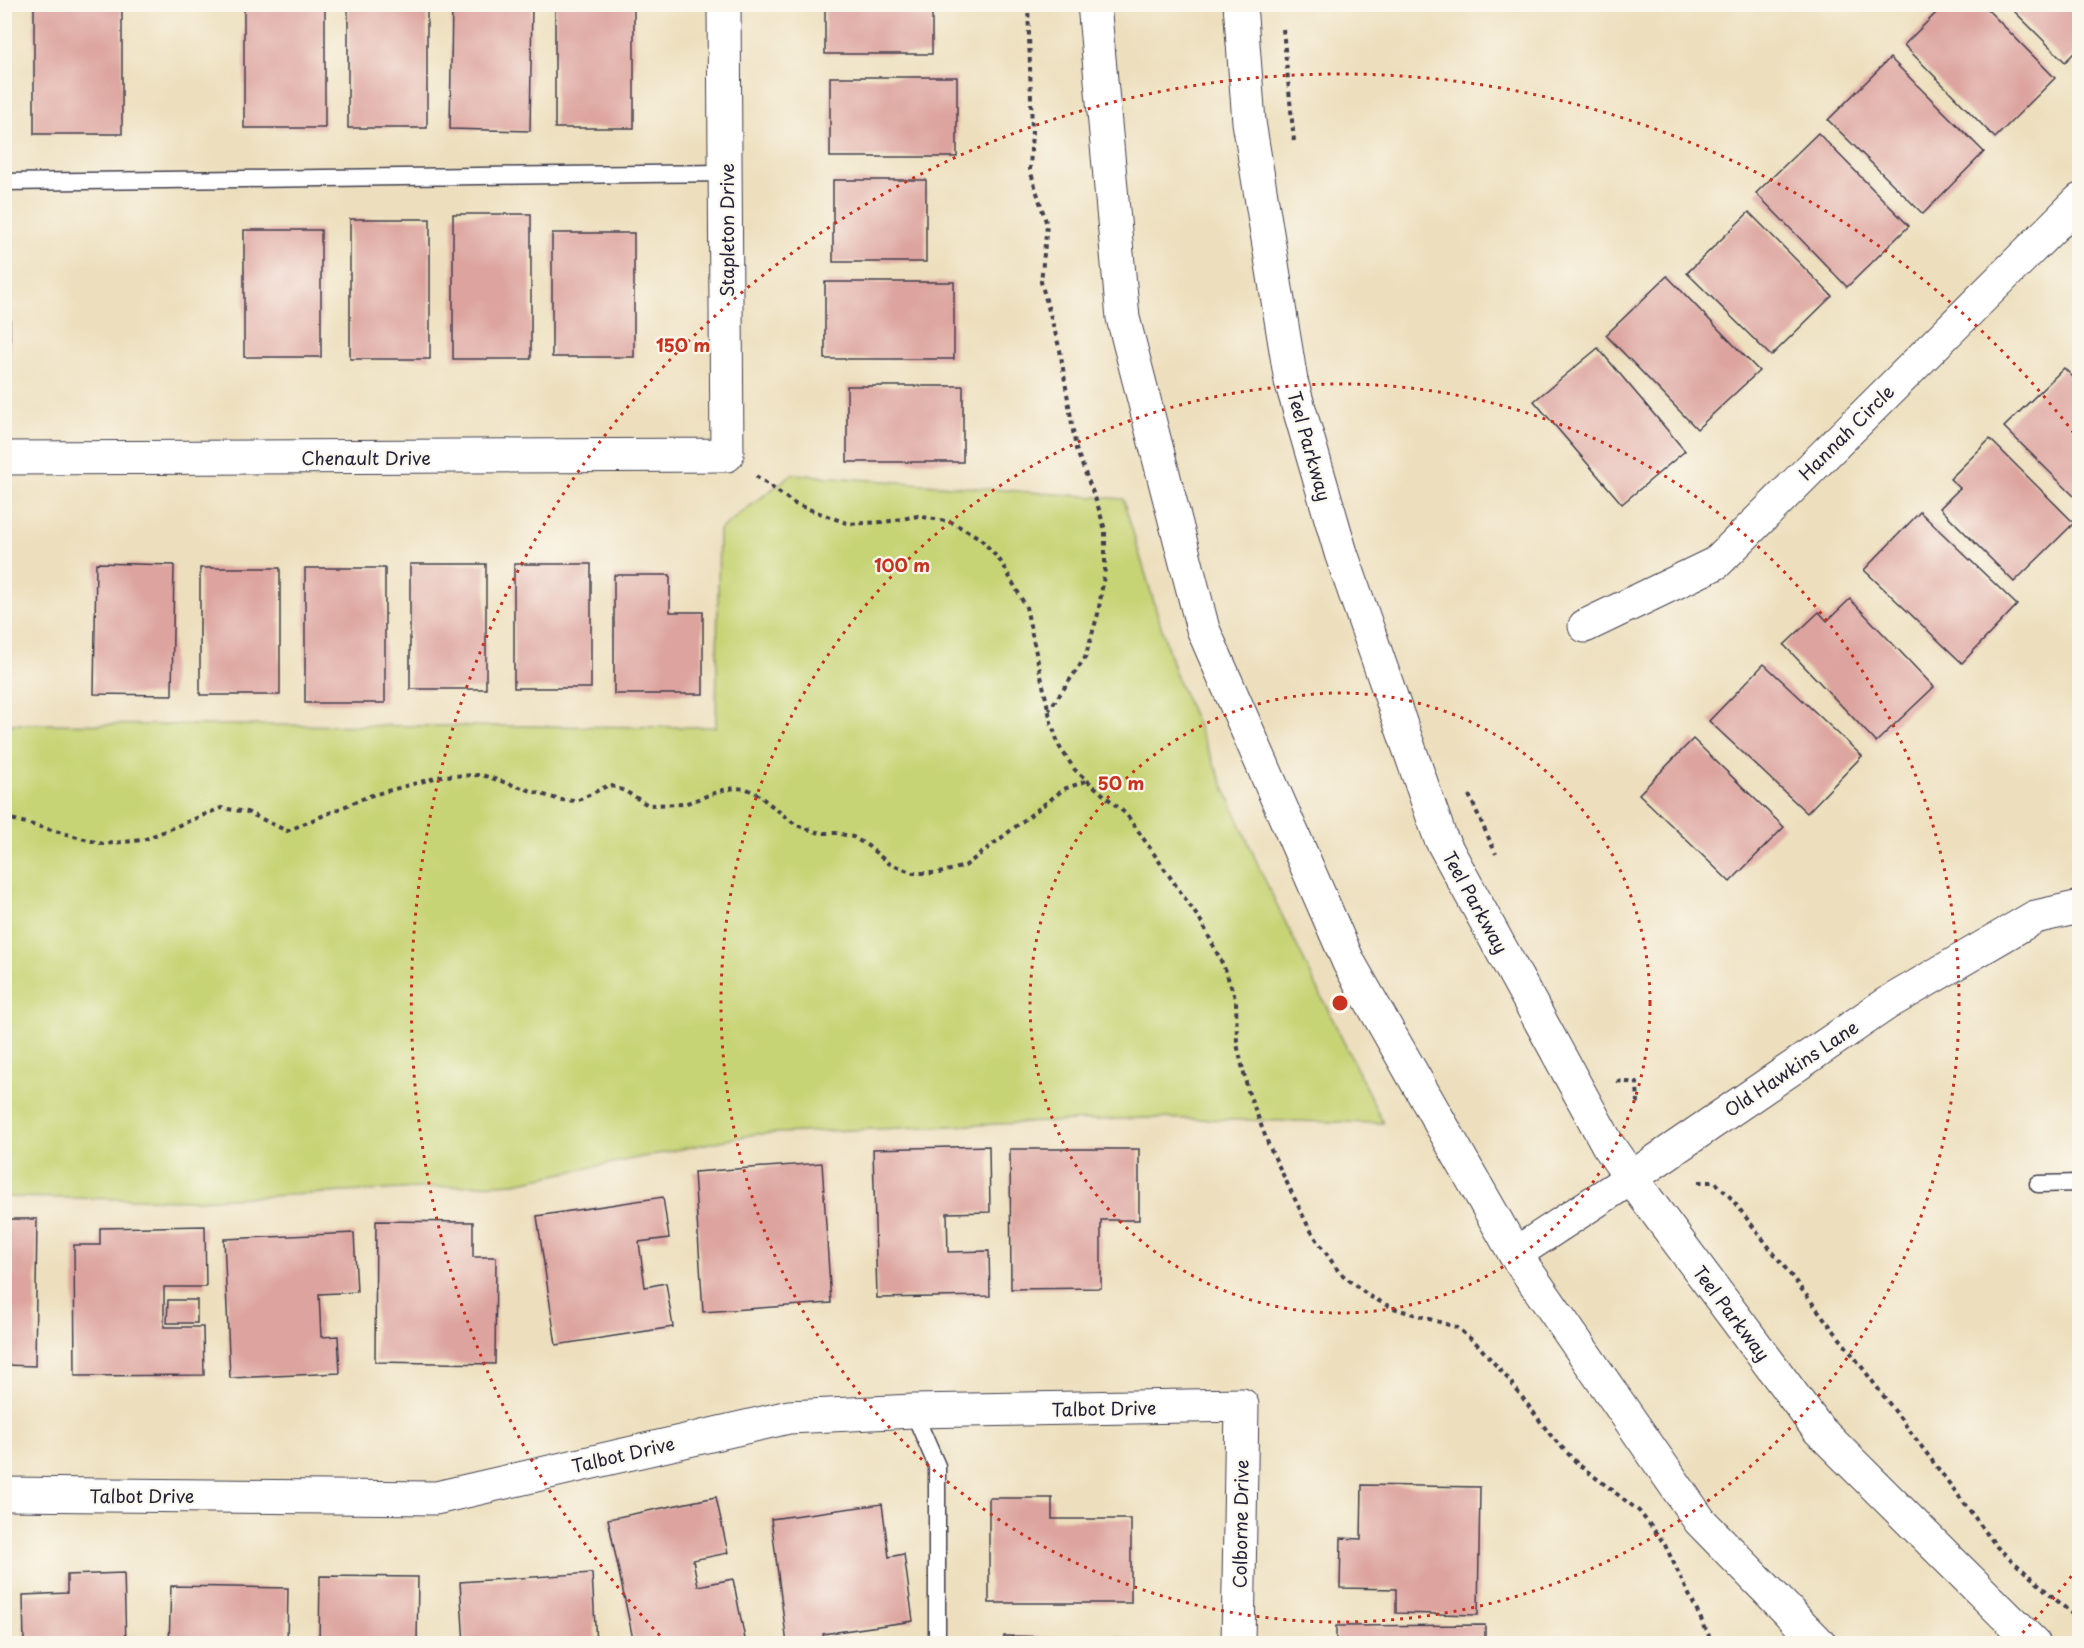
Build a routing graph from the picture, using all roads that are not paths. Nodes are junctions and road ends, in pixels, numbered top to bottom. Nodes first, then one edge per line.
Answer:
1 (724, 4) edge
2 (1094, 4) edge
3 (1240, 4) edge
4 (725, 173) junction
5 (4, 182) edge
6 (2079, 200) edge
7 (728, 455) joint
8 (4, 458) edge
9 (1585, 626) dead end
10 (2079, 907) edge
11 (1631, 1178) junction
12 (2079, 1183) edge
13 (2038, 1184) dead end
14 (1515, 1254) junction
15 (1242, 1405) joint
16 (914, 1411) junction
17 (4, 1494) edge
18 (937, 1644) edge
19 (1238, 1644) edge
20 (1820, 1644) edge
21 (2034, 1644) edge

1 - 4 street, Stapleton Drive
2 - 14 street
3 - 11 street, Teel Parkway
4 - 5 lane
4 - 7 street, Stapleton Drive
6 - 9 street, Hannah Circle
7 - 8 street, Chenault Drive
10 - 11 street, Old Hawkins Lane
11 - 14 street, Old Hawkins Lane
11 - 21 street, Teel Parkway
12 - 13 lane
14 - 20 street
15 - 16 street, Talbot Drive
15 - 19 street, Colborne Drive
16 - 17 street, Talbot Drive
16 - 18 lane

